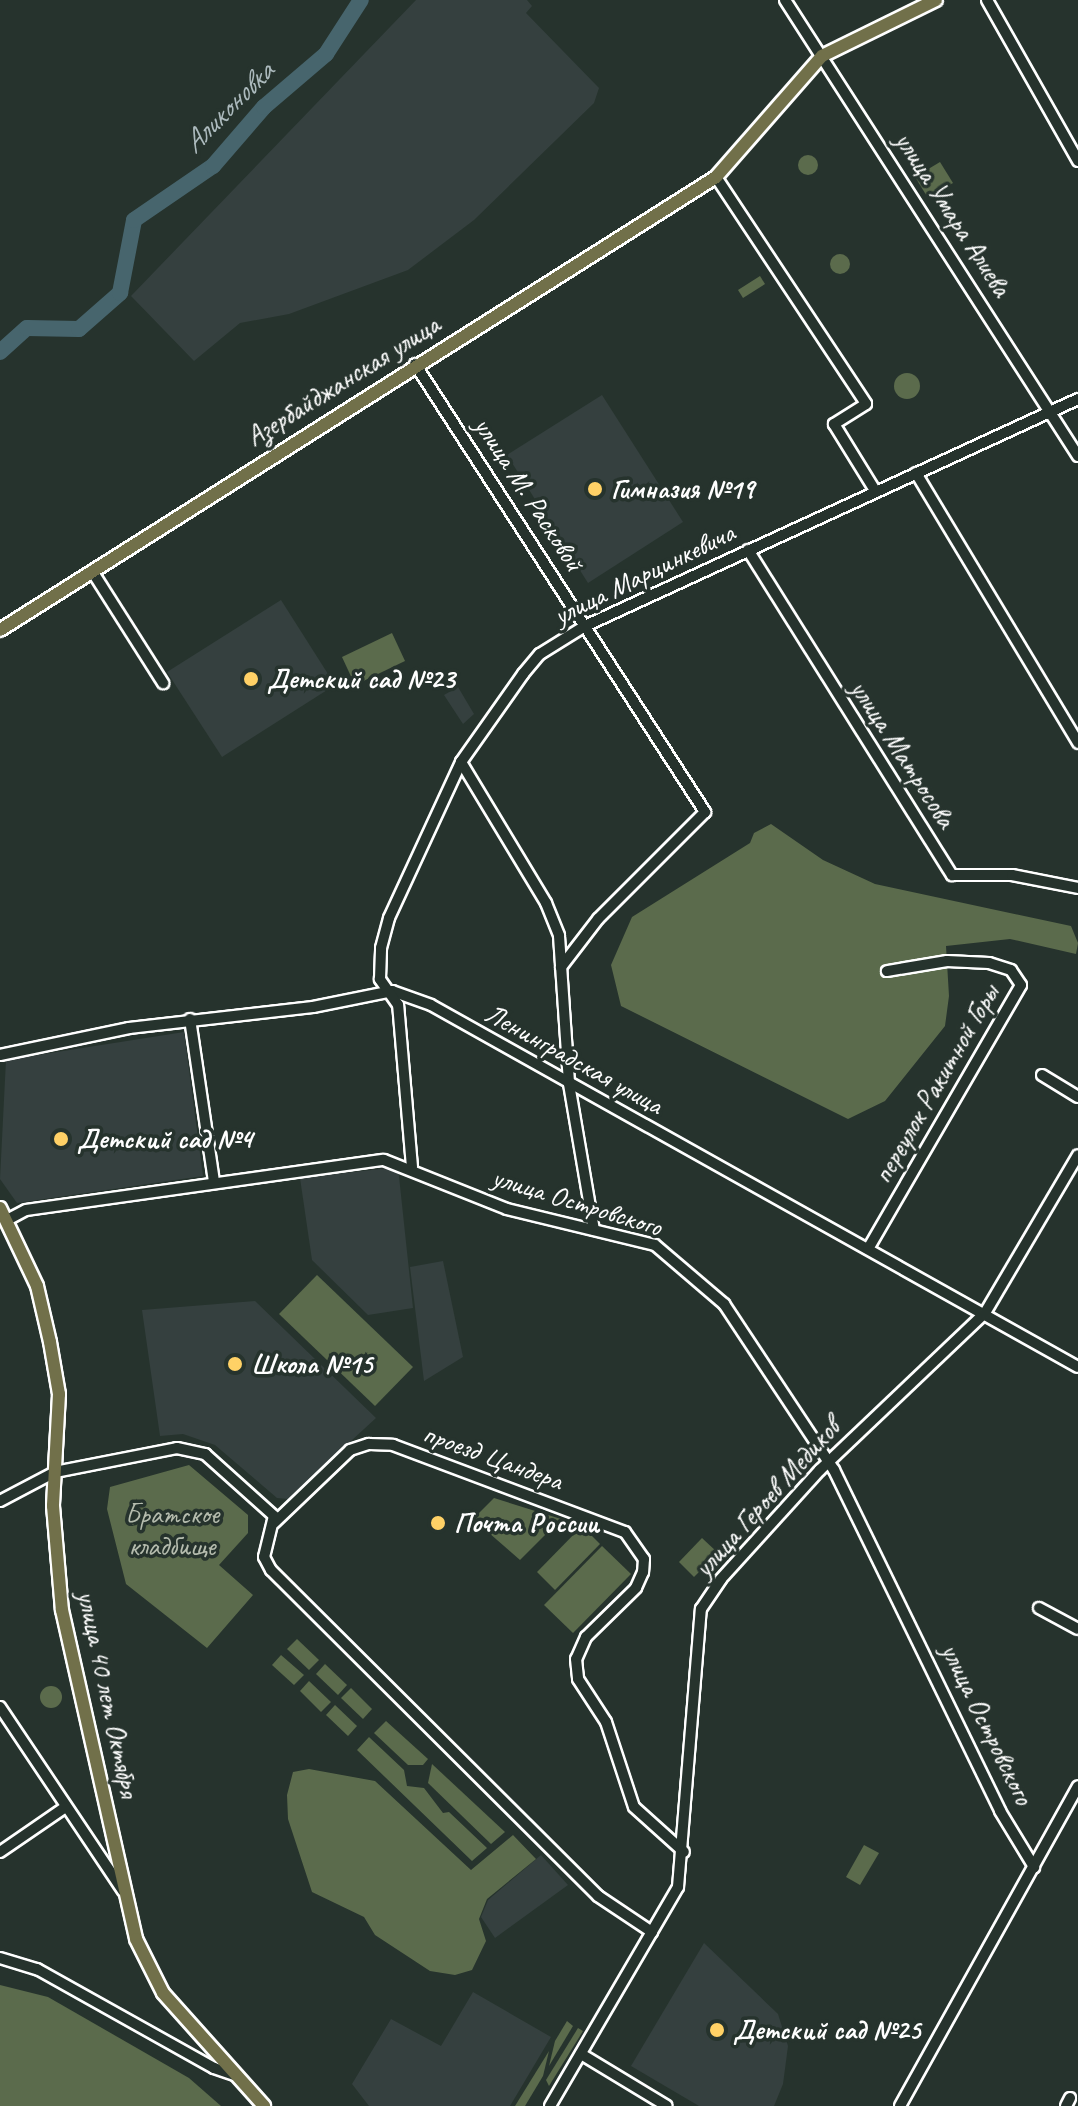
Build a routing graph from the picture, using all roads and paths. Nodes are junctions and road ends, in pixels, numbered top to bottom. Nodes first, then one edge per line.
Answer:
1 (785, 0) edge
2 (936, 0) edge
3 (987, 0) edge
4 (822, 56) junction
5 (1078, 161) edge
6 (716, 177) junction
7 (415, 364) junction
8 (1078, 399) edge
9 (1051, 411) junction
10 (1078, 456) edge
11 (916, 473) junction
12 (876, 492) junction
13 (748, 550) junction
14 (92, 571) junction
15 (585, 626) junction
16 (0, 630) edge
17 (163, 683) dead end
18 (1078, 743) edge
19 (461, 762) junction
20 (1078, 888) edge
21 (561, 967) junction
22 (887, 971) dead end
23 (392, 991) junction
24 (190, 1019) junction
25 (0, 1055) edge
26 (1042, 1075) dead end
27 (569, 1084) junction
28 (1078, 1097) edge
29 (1078, 1155) edge
30 (412, 1167) junction
31 (214, 1182) junction
32 (4, 1214) edge
33 (594, 1230) junction
34 (868, 1249) junction
35 (985, 1313) junction
36 (1078, 1367) edge
37 (829, 1461) junction
38 (55, 1472) junction
39 (0, 1501) edge
40 (274, 1523) junction
41 (1039, 1608) dead end
42 (1078, 1629) edge
43 (0, 1707) edge
44 (1078, 1786) edge
45 (64, 1808) junction
46 (0, 1852) edge
47 (684, 1852) junction
48 (1034, 1867) junction
49 (123, 1891) junction
50 (652, 1932) junction
51 (0, 1958) edge
52 (581, 2054) junction
53 (237, 2076) junction
54 (264, 2106) edge
55 (550, 2106) edge
56 (667, 2106) edge
57 (900, 2106) edge

1 - 4 street, улица Умара Алиева
2 - 4 main road
3 - 5 street
4 - 6 main road, Азербайджанская улица
4 - 9 street, улица Умара Алиева
6 - 7 main road, Азербайджанская улица
6 - 12 street
7 - 14 main road, Азербайджанская улица
7 - 15 street, улица М. Расковой
8 - 9 street, улица Марцинкевича
9 - 10 street, улица Умара Алиева
9 - 11 street, улица Марцинкевича
11 - 12 street, улица Марцинкевича
11 - 18 street
12 - 13 street, улица Марцинкевича
13 - 15 street, улица Марцинкевича
13 - 20 street, улица Матросова
14 - 16 main road, Азербайджанская улица
14 - 17 street
15 - 19 street, улица Марцинкевича
15 - 21 street, улица М. Расковой
19 - 21 street
19 - 23 street, улица Марцинкевича
21 - 27 street
22 - 34 street, переулок Ракитной Горы
23 - 24 street
23 - 27 street, Ленинградская улица
23 - 30 street, улица Марцинкевича
24 - 25 street
24 - 31 street
26 - 28 street
27 - 33 street
27 - 34 street, Ленинградская улица
29 - 35 street, улица Героев Медиков
30 - 31 street, улица Островского
30 - 33 street, улица Островского
31 - 32 street, улица Островского
32 - 38 main road, улица 40 лет Октября
33 - 37 street, улица Островского
34 - 35 street, Ленинградская улица
35 - 36 street, Ленинградская улица
35 - 37 street, улица Героев Медиков
37 - 47 street, улица Героев Медиков
37 - 48 street, улица Островского
38 - 39 street
38 - 40 street
38 - 49 main road, улица 40 лет Октября
40 - 47 street, проезд Цандера
40 - 50 street
41 - 42 street
43 - 45 street
44 - 48 street
45 - 46 street
45 - 49 street
47 - 50 street, улица Героев Медиков
48 - 57 street
49 - 53 main road, улица 40 лет Октября
50 - 52 street, улица Героев Медиков
51 - 53 street
52 - 55 street, улица Героев Медиков
52 - 56 street
53 - 54 main road, улица 40 лет Октября

